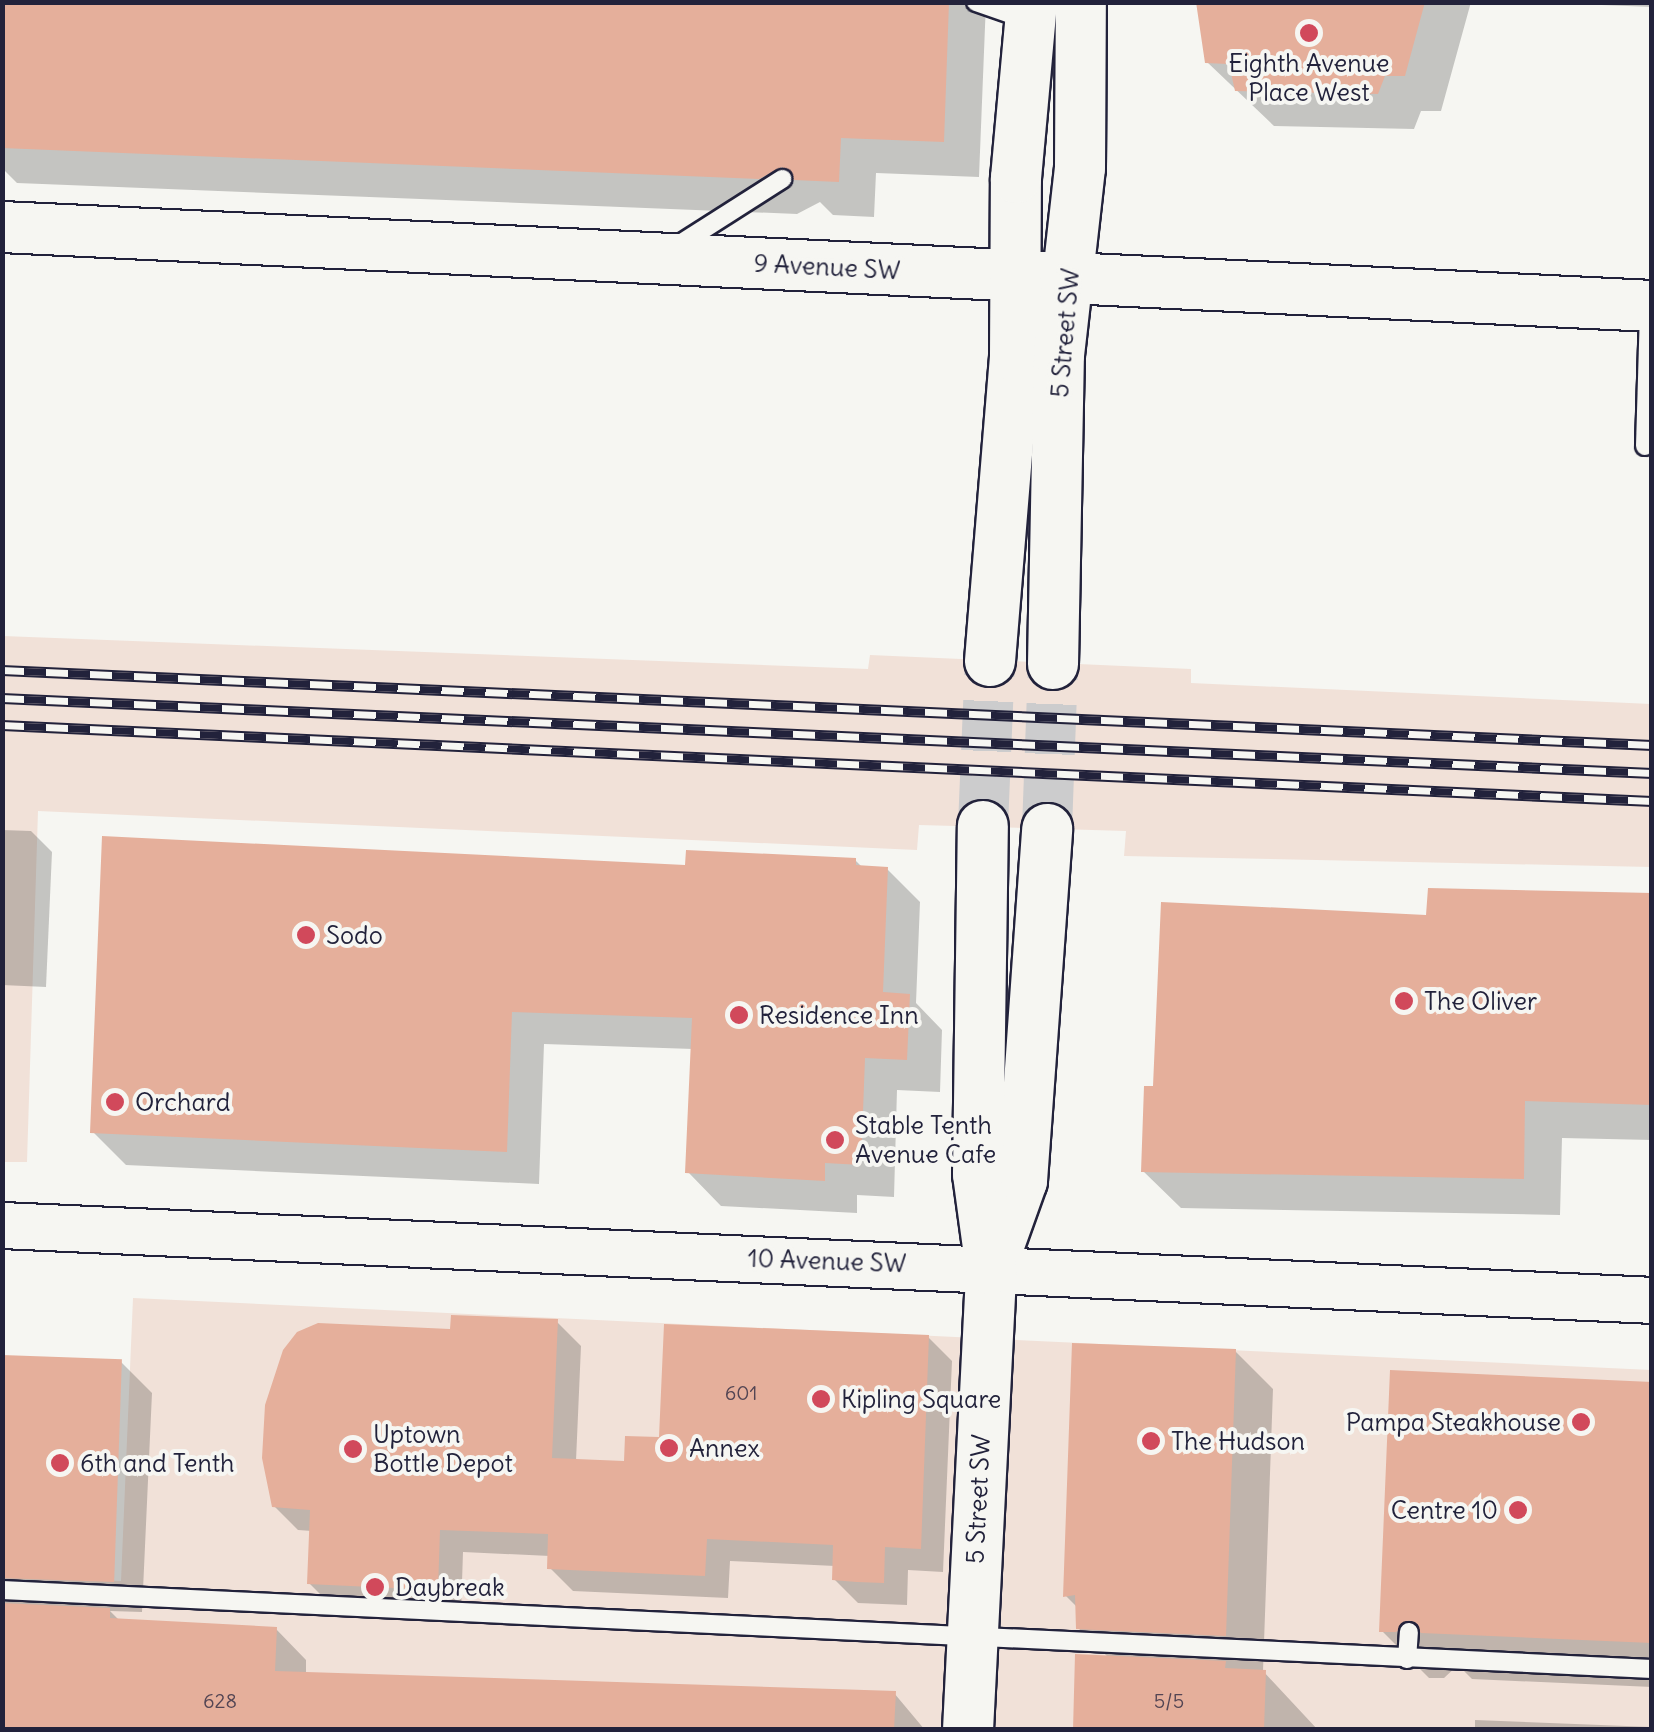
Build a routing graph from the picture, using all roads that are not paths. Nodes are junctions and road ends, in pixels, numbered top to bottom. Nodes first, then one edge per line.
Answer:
1 (976, 2) edge
2 (1082, 2) edge
3 (1032, 12) edge
4 (776, 182) dead end
5 (2, 226) edge
6 (656, 258) junction
7 (1014, 276) junction
8 (1069, 276) junction
9 (1650, 306) edge
10 (1645, 446) dead end
11 (990, 661) tunnel mouth
12 (1053, 664) tunnel mouth
13 (983, 826) tunnel mouth
14 (1047, 828) tunnel mouth
15 (2, 1226) edge
16 (991, 1269) junction
17 (1652, 1300) edge
18 (2, 1590) edge
19 (1409, 1632) dead end
20 (972, 1640) junction
21 (1407, 1659) junction
22 (1652, 1669) edge
23 (968, 1730) edge

1 - 3 lane
2 - 8 main road, 5 Street SW
3 - 7 main road, 5 Street SW
4 - 6 lane
5 - 6 main road, 9 Avenue SW
6 - 7 main road, 9 Avenue SW
7 - 8 main road, 9 Avenue SW
7 - 11 main road, 5 Street SW
8 - 9 main road, 9 Avenue SW
8 - 12 main road, 5 Street SW
9 - 10 lane
13 - 16 main road, 5 Street SW
14 - 16 main road, 5 Street SW
15 - 16 street, 10 Avenue SW
16 - 17 street, 10 Avenue SW
16 - 20 main road, 5 Street SW
18 - 20 lane
19 - 21 lane
20 - 21 lane
20 - 23 main road, 5 Street SW
21 - 22 lane

